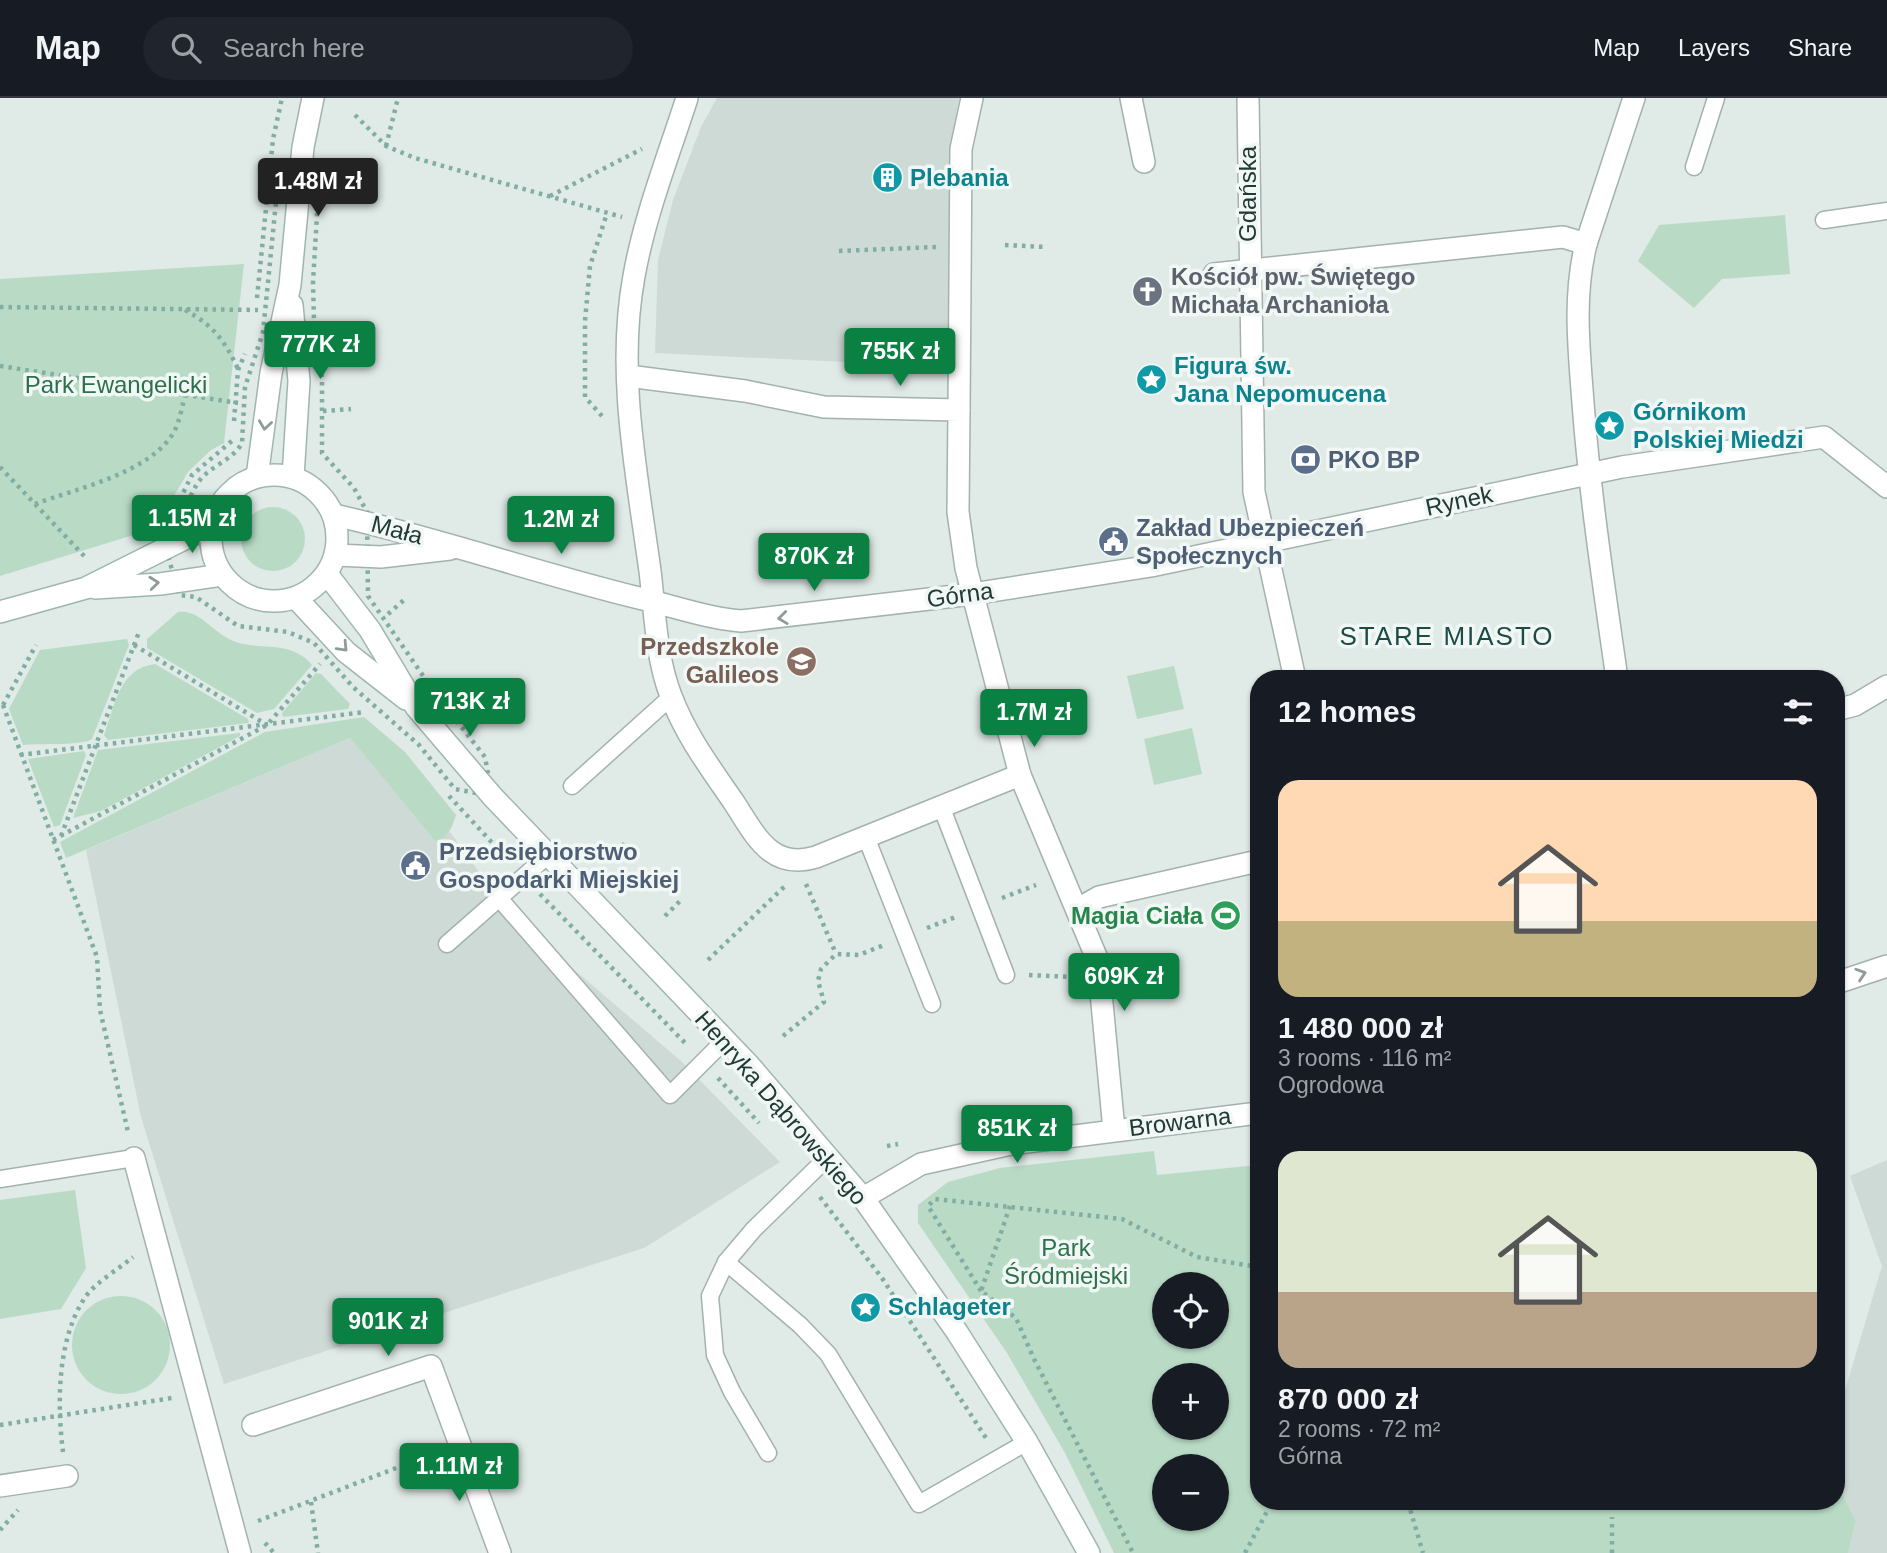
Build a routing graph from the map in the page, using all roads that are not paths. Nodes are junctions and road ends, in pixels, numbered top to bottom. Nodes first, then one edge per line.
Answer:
1 (313, 98) edge
2 (687, 98) edge
3 (972, 98) edge
4 (1130, 98) edge
5 (1248, 98) edge
6 (1634, 98) edge
7 (1716, 98) edge
8 (1144, 162) dead end
9 (1694, 167) dead end
10 (1887, 211) edge
11 (1825, 220) dead end
12 (1586, 244) junction
13 (1248, 271) junction
14 (1214, 274) dead end
15 (290, 285) junction
16 (628, 376) junction
17 (959, 411) junction
18 (1588, 474) junction
19 (257, 477) junction
20 (293, 477) junction
21 (1887, 487) edge
22 (334, 515) junction
23 (212, 525) junction
24 (1266, 541) junction
25 (459, 548) junction
26 (331, 564) junction
27 (222, 575) junction
28 (86, 588) junction
29 (972, 594) junction
30 (296, 598) junction
31 (654, 602) junction
32 (0, 612) edge
33 (1293, 670) edge
34 (1616, 670) edge
35 (1887, 686) edge
36 (671, 697) junction
37 (416, 707) junction
38 (1845, 708) edge
39 (1020, 775) junction
40 (572, 786) dead end
41 (941, 806) junction
42 (866, 837) junction
43 (547, 856) junction
44 (1250, 864) edge
45 (499, 898) junction
46 (1078, 909) junction
47 (447, 944) dead end
48 (1887, 966) edge
49 (1006, 975) road end
50 (1845, 980) edge
51 (932, 1004) dead end
52 (725, 1040) junction
53 (1250, 1114) edge
54 (1114, 1130) junction
55 (829, 1156) junction
56 (134, 1158) joint
57 (0, 1179) edge
58 (863, 1198) junction
59 (726, 1262) junction
60 (253, 1425) dead end
61 (1027, 1442) junction
62 (768, 1452) dead end
63 (66, 1476) road end
64 (0, 1486) edge
65 (240, 1553) edge
66 (500, 1553) edge
67 (1088, 1553) edge

1 - 15 street
2 - 16 street
3 - 17 street
4 - 8 street
5 - 13 street, Gdańska
6 - 12 street
7 - 9 lane
10 - 11 lane
12 - 13 street
12 - 18 street
13 - 14 street
13 - 24 street, Gdańska
15 -> 19 street
15 - 20 street
16 - 17 street
16 - 31 street
17 - 29 street
18 - 21 street, Rynek
18 - 24 street, Rynek
18 - 34 street
19 - 20 street
19 - 23 street
20 - 22 street
22 - 25 street, Mała
22 - 26 street
23 - 27 street
23 - 28 street
24 - 29 street, Górna
24 - 33 street
25 - 26 street, Mała
25 - 31 street, Mała
26 - 30 street
26 - 37 street, Henryka Dąbrowskiego
28 -> 27 street
27 - 30 street
28 - 32 street
29 -> 31 street, Górna
29 - 39 street
30 -> 37 street, Henryka Dąbrowskiego
31 - 36 street
35 - 38 street
36 - 40 lane
36 - 42 street
37 - 43 street, Henryka Dąbrowskiego
39 - 41 street
39 - 46 street
41 - 42 street
41 - 49 lane
42 - 51 lane
43 - 45 lane
43 - 52 street, Henryka Dąbrowskiego
44 - 46 street
45 - 47 lane
45 - 52 lane
46 - 54 street
50 -> 48 street
52 - 55 street, Henryka Dąbrowskiego
53 - 54 street, Browarna
54 - 58 street, Browarna
55 - 58 street, Henryka Dąbrowskiego
55 - 59 lane
56 - 57 lane
56 - 65 street
58 - 61 street, Henryka Dąbrowskiego
59 - 61 lane
59 - 62 lane
60 - 66 street
61 - 67 street, Henryka Dąbrowskiego
63 - 64 street

